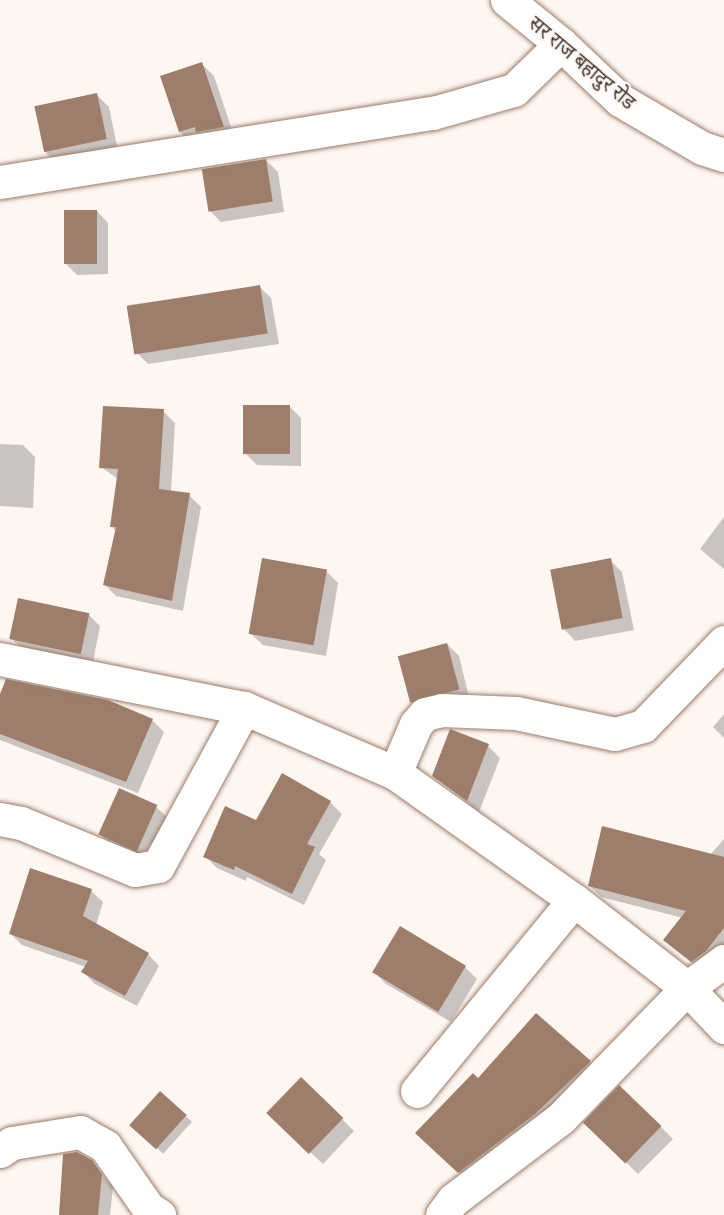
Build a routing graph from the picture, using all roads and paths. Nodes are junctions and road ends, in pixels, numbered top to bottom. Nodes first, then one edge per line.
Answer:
1 (507, 0) edge
2 (561, 44) junction
3 (724, 156) edge
4 (0, 182) edge
5 (724, 642) edge
6 (0, 659) edge
7 (244, 708) junction
8 (395, 773) junction
9 (0, 819) edge
10 (574, 900) junction
11 (724, 961) edge
12 (687, 988) junction
13 (724, 1027) edge
14 (417, 1091) dead end
15 (0, 1151) edge
16 (159, 1215) edge
17 (442, 1215) edge

1 - 2 street, सर राज बहादुर रोड
2 - 3 street, सर राज बहादुर रोड
2 - 4 street
5 - 8 street
6 - 7 street
7 - 8 street
7 - 9 street
8 - 10 street
10 - 12 street
10 - 14 street
11 - 12 street
12 - 13 street
12 - 17 street
15 - 16 street

